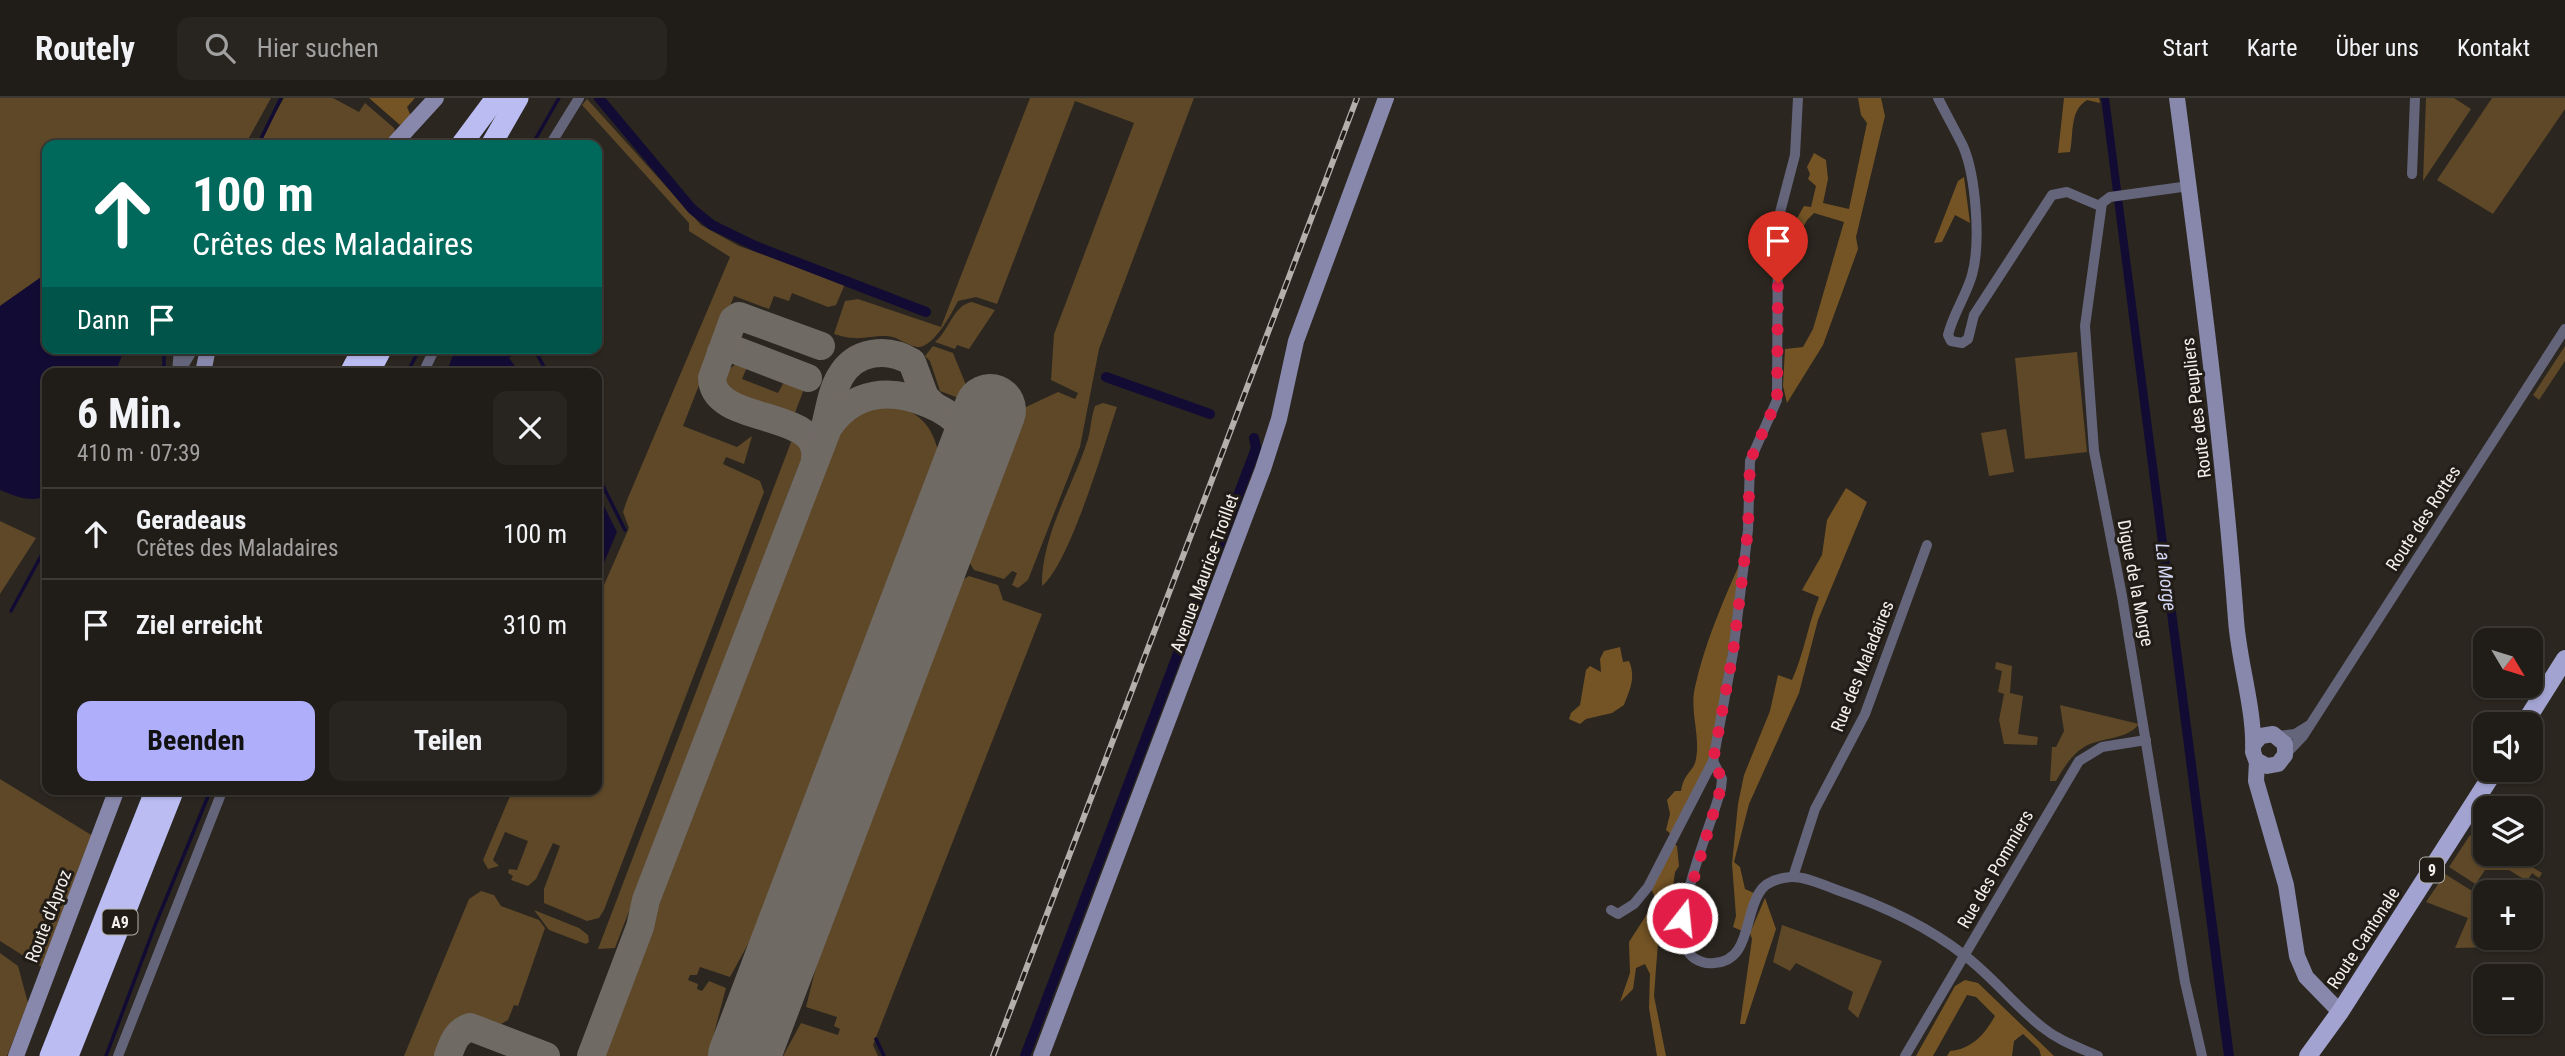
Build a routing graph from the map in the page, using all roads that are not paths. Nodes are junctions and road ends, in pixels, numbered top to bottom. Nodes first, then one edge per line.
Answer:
1 (436, 98) edge
2 (497, 98) edge
3 (518, 98) edge
4 (579, 98) edge
5 (1386, 98) edge
6 (1798, 98) edge
7 (1938, 98) edge
8 (2176, 98) edge
9 (2415, 98) edge
10 (398, 140) edge
11 (465, 140) edge
12 (475, 140) edge
13 (494, 140) edge
14 (554, 140) edge
15 (2412, 174) dead end
16 (2189, 186) junction
17 (2100, 206) junction
18 (2565, 329) edge
19 (1927, 545) dead end
20 (2565, 659) edge
21 (2532, 712) edge
22 (2250, 713) junction
23 (2310, 724) junction
24 (2274, 735) junction
25 (2146, 740) junction
26 (2255, 753) junction
27 (2280, 760) junction
28 (1713, 761) junction
29 (2487, 782) edge
30 (2260, 793) junction
31 (115, 795) edge
32 (154, 795) edge
33 (172, 795) edge
34 (221, 795) edge
35 (1793, 877) junction
36 (1611, 910) dead end
37 (1964, 955) junction
38 (2340, 1012) junction
39 (2069, 1051) edge
40 (16, 1056) edge
41 (50, 1056) edge
42 (68, 1056) edge
43 (118, 1056) edge
44 (1041, 1056) edge
45 (1905, 1056) edge
46 (2098, 1056) edge
47 (2202, 1056) edge
48 (2308, 1056) edge

1 - 10 street
2 - 11 highway
2 - 12 highway
3 - 13 highway
4 - 14 street
5 - 44 street, Avenue Maurice-Troillet
6 - 28 street
7 - 17 street
8 - 16 street, Route des Peupliers
9 - 15 street
16 - 17 street
16 - 22 street, Route des Peupliers
17 - 25 street, Digue de la Morge
18 - 23 street, Route des Rottes
19 - 35 street, Rue des Maladaires
20 - 21 main road
22 - 24 street
22 - 26 street, Route des Peupliers
23 - 24 street
23 - 27 street, Route des Rottes
24 - 26 street
24 - 27 street
25 - 37 street, Rue des Pommiers
25 - 47 street, Digue de la Morge
26 - 27 street
26 - 30 street, Route des Peupliers
27 - 30 street
28 - 35 street
28 - 36 street
29 - 38 main road, Route Cantonale / 9
30 - 38 street, Route des Peupliers
31 - 40 street, Route d'Aproz
32 - 41 highway, A9
33 - 42 highway, A9
34 - 43 street
35 - 37 street
37 - 39 street
37 - 45 street, Rue des Pommiers
38 - 48 main road, Route Cantonale / 9
39 - 46 street

